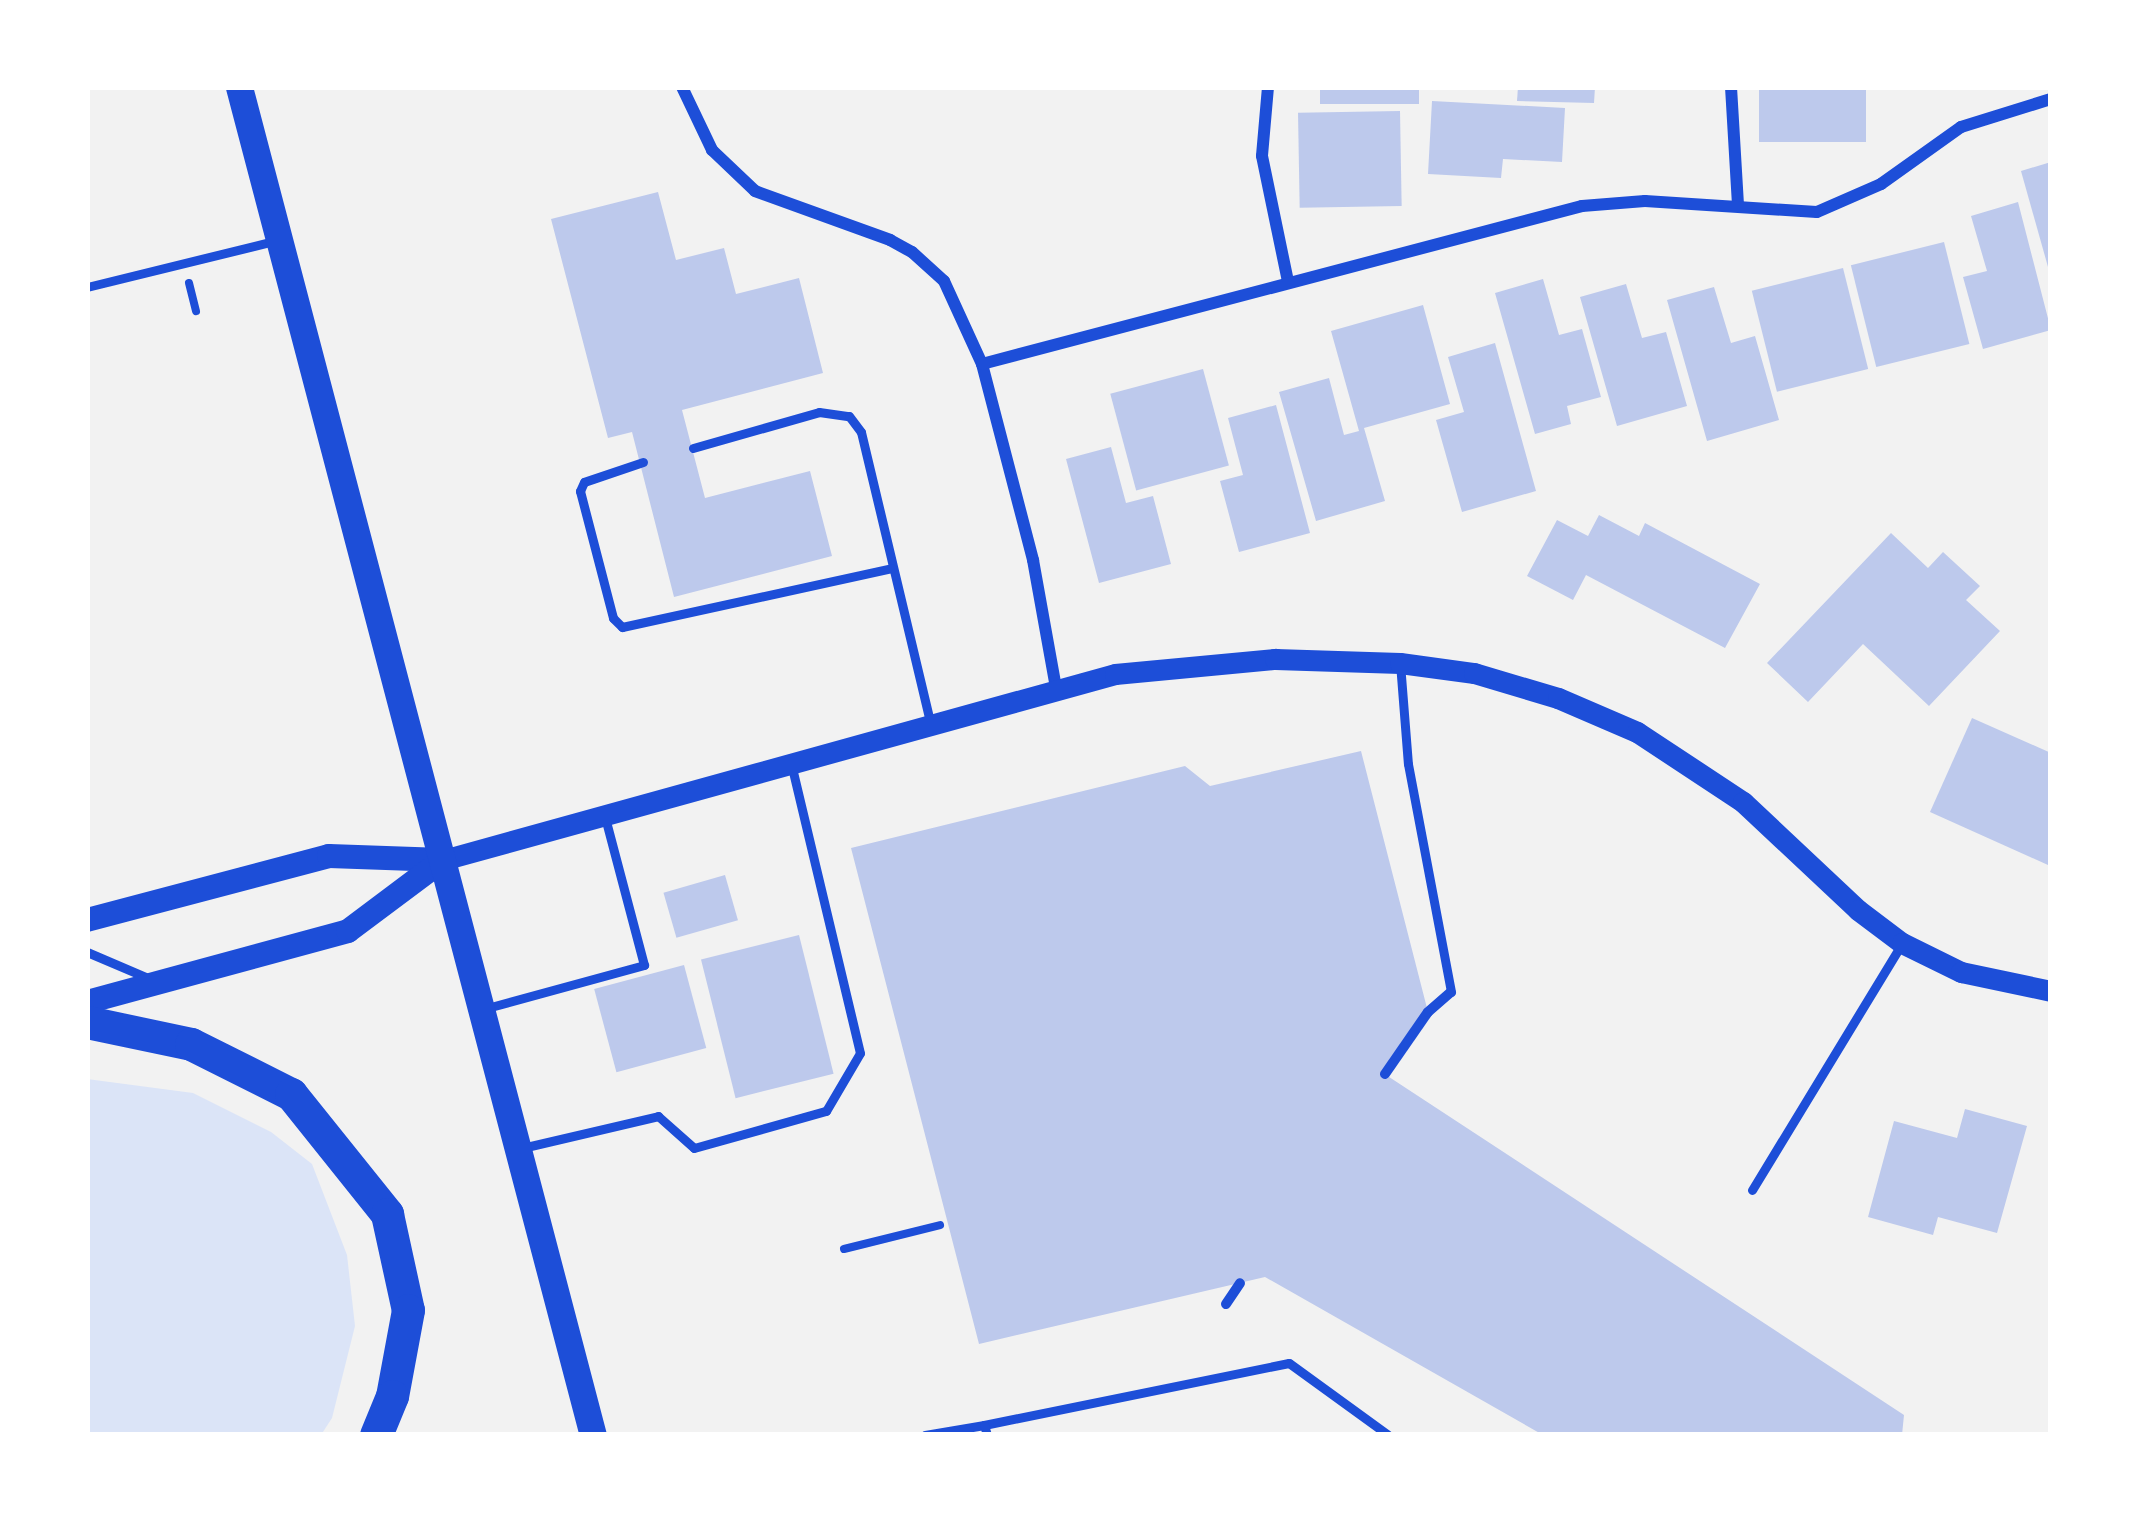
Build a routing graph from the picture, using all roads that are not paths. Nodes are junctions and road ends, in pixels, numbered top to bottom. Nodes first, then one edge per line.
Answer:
1 (238, 87) edge
2 (682, 87) edge
3 (1268, 87) edge
4 (1731, 87) edge
5 (2051, 99) edge
6 (1738, 204) junction
7 (279, 240) junction
8 (1288, 282) junction
9 (87, 287) edge
10 (982, 364) junction
11 (693, 448) dead end
12 (643, 462) dead end
13 (892, 568) junction
14 (1400, 663) junction
15 (1056, 688) junction
16 (930, 722) junction
17 (790, 762) junction
18 (604, 814) junction
19 (443, 860) junction
20 (87, 920) edge
21 (1903, 943) junction
22 (87, 952) edge
23 (158, 982) junction
24 (2051, 991) edge
25 (1451, 992) joint
26 (87, 1002) edge
27 (481, 1010) junction
28 (87, 1022) edge
29 (1385, 1074) dead end
30 (519, 1149) junction
31 (1752, 1190) dead end
32 (1240, 1283) dead end
33 (1226, 1304) dead end
34 (985, 1430) edge
35 (376, 1435) edge
36 (593, 1435) edge
37 (925, 1435) edge
38 (1388, 1435) edge

1 - 7 main road
2 - 10 street
3 - 8 street
4 - 6 street
5 - 6 street
6 - 8 street
7 - 9 lane
7 - 19 main road
8 - 10 street
10 - 15 street
11 - 13 lane
12 - 13 lane
13 - 16 lane
14 - 15 street
14 - 21 street
14 - 25 lane
15 - 16 street
16 - 17 street
17 - 18 street
17 - 30 lane
18 - 19 street
18 - 27 lane
19 - 20 main road
19 - 23 main road
19 - 27 main road
21 - 24 street
21 - 31 lane
22 - 23 lane
23 - 26 main road
25 - 29 street
27 - 30 main road
28 - 35 highway
30 - 36 main road
32 - 33 street
34 - 37 lane
34 - 38 lane

